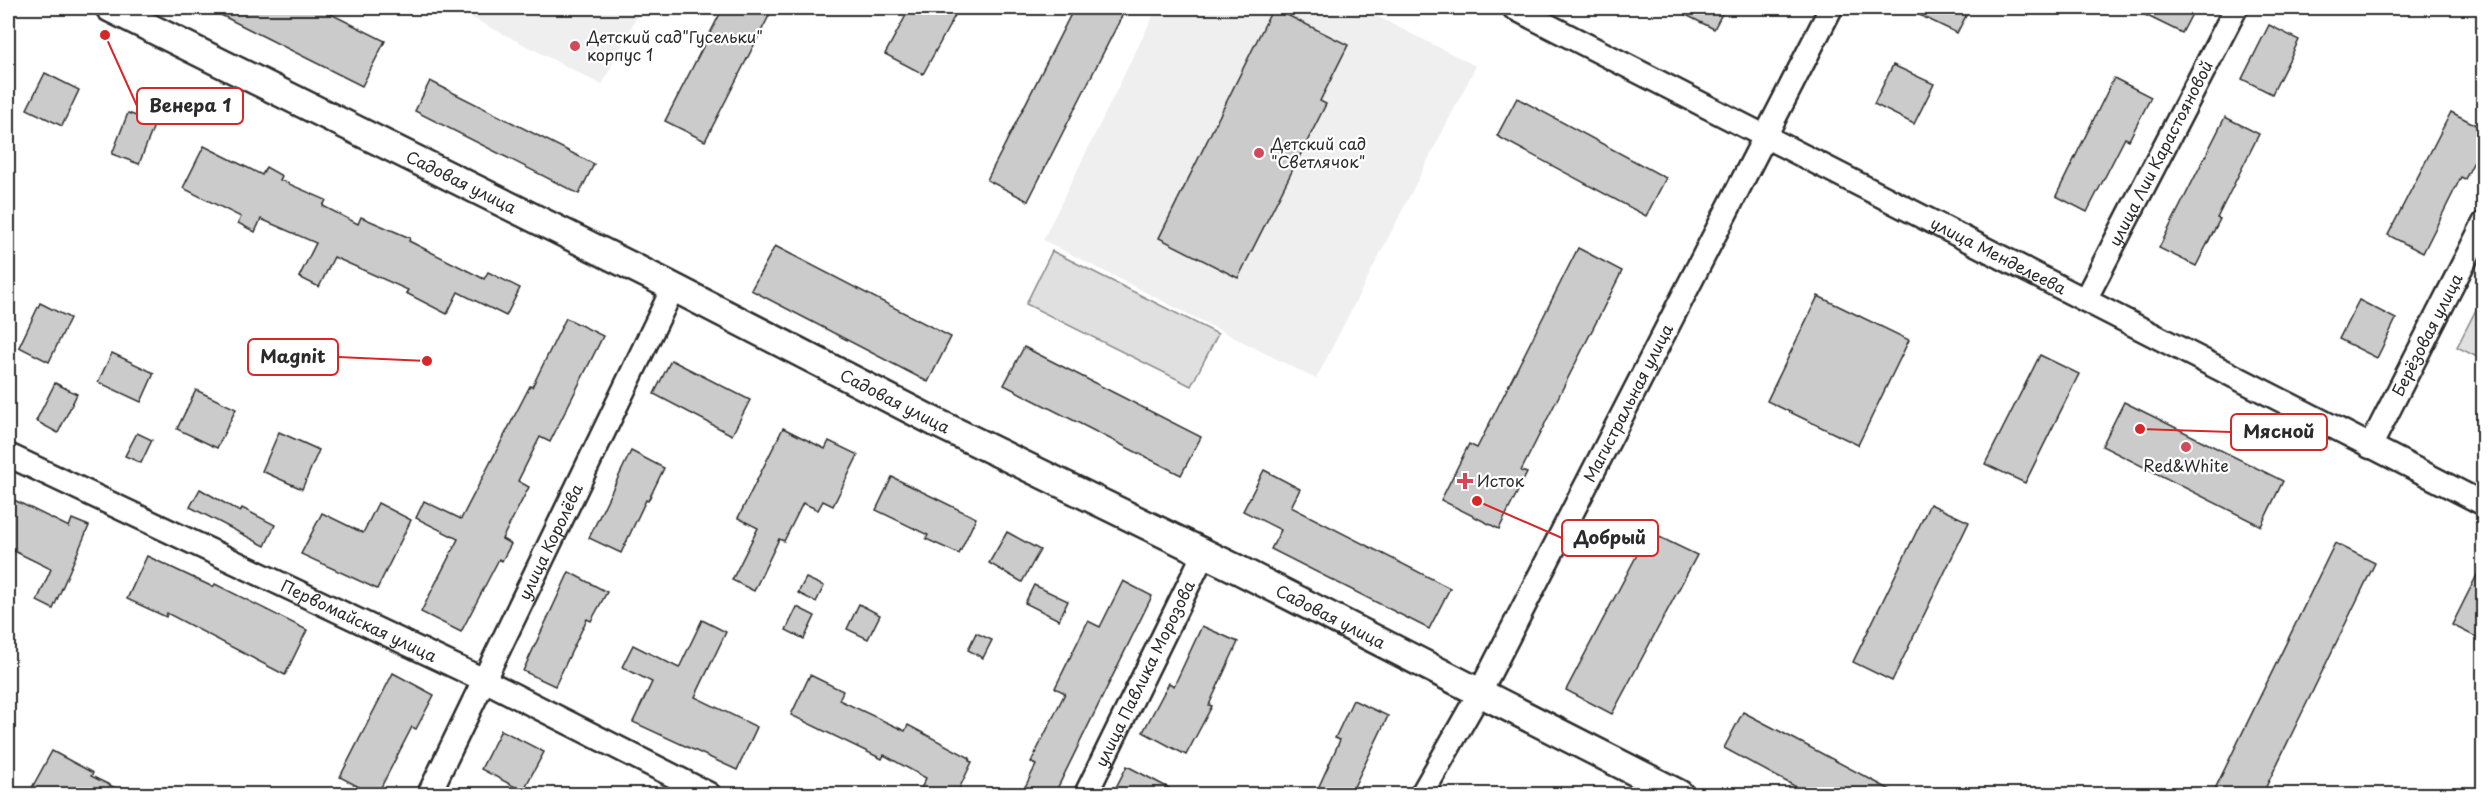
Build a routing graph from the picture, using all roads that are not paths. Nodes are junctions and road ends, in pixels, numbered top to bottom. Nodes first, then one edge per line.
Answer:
1 (110, 8) edge
2 (1514, 8) edge
3 (1831, 8) edge
4 (2236, 8) edge
5 (1764, 136) junction
6 (2484, 223) edge
7 (673, 288) junction
8 (2085, 300) junction
9 (2370, 447) junction
10 (8, 455) edge
11 (2484, 504) edge
12 (1204, 553) junction
13 (483, 680) junction
14 (1480, 692) junction
15 (429, 795) edge
16 (709, 795) edge
17 (1086, 795) edge
18 (1422, 795) edge
19 (1679, 795) edge

1 - 7 street, Садовая улица
2 - 5 street, улица Менделеева
3 - 5 street, Магистральная улица
4 - 8 street, улица Лии Карастояновой
5 - 8 street, улица Менделеева
5 - 14 street, Магистральная улица
6 - 9 street, Берёзовая улица
7 - 12 street, Садовая улица
7 - 13 street, улица Королёва
8 - 9 street, улица Менделеева
9 - 11 street, улица Менделеева
10 - 13 street, Первомайская улица
12 - 14 street, Садовая улица
12 - 17 street, улица Павлика Морозова
13 - 15 street, улица Королёва
13 - 16 street, Первомайская улица
14 - 18 street, Магистральная улица
14 - 19 street, Садовая улица

